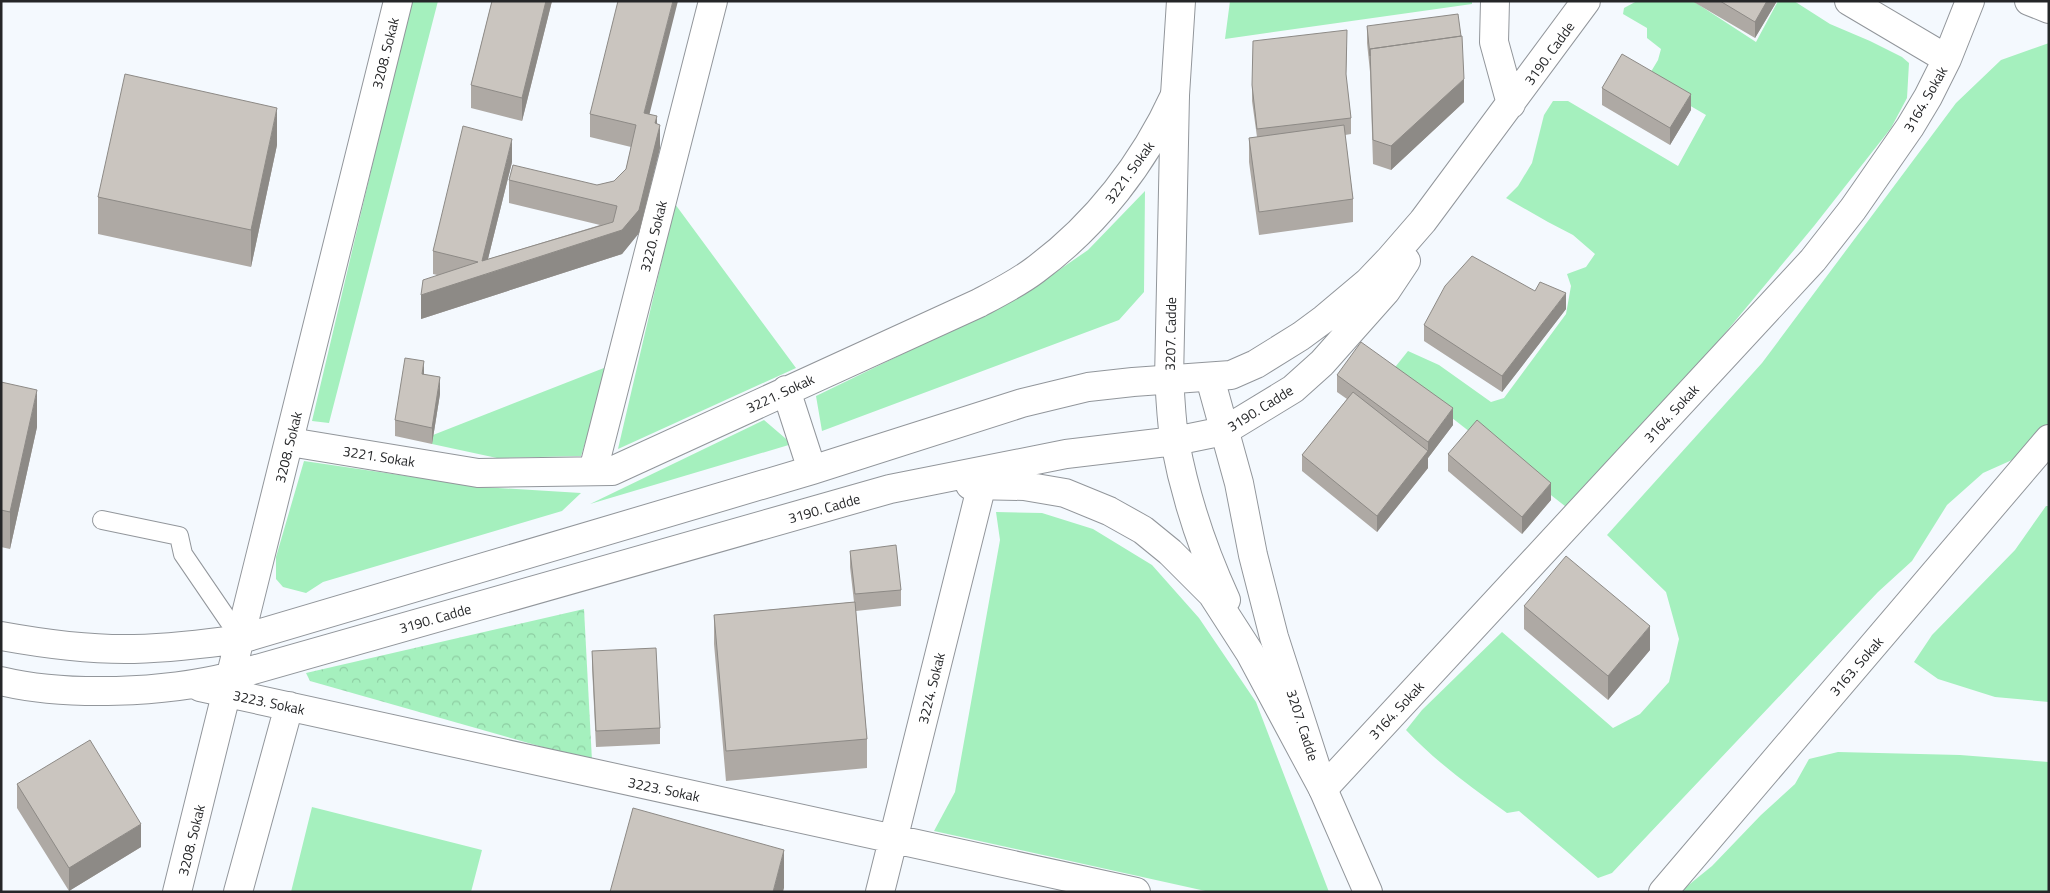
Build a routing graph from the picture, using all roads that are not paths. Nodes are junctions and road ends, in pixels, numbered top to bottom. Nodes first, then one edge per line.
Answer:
1 (398, 1) edge
2 (713, 1) edge
3 (1181, 1) edge
4 (1494, 1) edge
5 (1586, 1) edge
6 (1849, 1) edge
7 (1970, 1) edge
8 (2029, 1) edge
9 (2049, 9) edge
10 (1947, 59) junction
11 (1175, 95) junction
12 (1511, 104) junction
13 (1210, 378) junction
14 (1169, 380) junction
15 (786, 390) junction
16 (1224, 431) junction
17 (1175, 441) junction
18 (290, 442) junction
19 (2044, 453) edge
20 (812, 470) junction
21 (594, 471) junction
22 (982, 484) junction
23 (890, 489) junction
24 (102, 520) dead end
25 (1, 636) edge
26 (241, 639) junction
27 (1250, 653) junction
28 (1, 680) edge
29 (230, 685) junction
30 (289, 706) junction
31 (1323, 789) junction
32 (893, 839) junction
33 (178, 892) edge
34 (238, 892) edge
35 (880, 892) edge
36 (1136, 892) edge
37 (1368, 892) edge
38 (1663, 892) edge

1 - 18 street, 3208. Sokak
2 - 21 street, 3220. Sokak
3 - 11 street, 3207. Cadde
4 - 12 street
5 - 12 street, 3190. Cadde
6 - 10 street
7 - 10 street, 3164. Sokak
8 - 9 street
10 - 31 street, 3164. Sokak
11 - 14 street, 3207. Cadde
11 - 15 street, 3221. Sokak
12 - 13 street, 3190. Cadde
12 - 16 street, 3190. Cadde
13 - 14 street, 3190. Cadde
13 - 16 street, 3207. Cadde
14 - 17 street, 3207. Cadde
14 - 20 street, 3190. Cadde
15 - 20 street
15 - 21 street, 3221. Sokak
16 - 17 street, 3190. Cadde
16 - 31 street, 3207. Cadde
17 - 23 street, 3190. Cadde
17 - 27 street, 3207. Cadde
18 - 21 street, 3221. Sokak
18 - 26 street, 3208. Sokak
19 - 38 street, 3163. Sokak
20 - 26 street, 3190. Cadde
22 - 23 street
22 - 27 street
22 - 32 street, 3224. Sokak
23 - 29 street, 3190. Cadde
24 - 26 lane
25 - 26 street, 3190. Cadde
26 - 29 street, 3208. Sokak
27 - 31 street
28 - 29 street, 3223. Sokak
29 - 30 street, 3223. Sokak
29 - 33 street, 3208. Sokak
30 - 32 street, 3223. Sokak
30 - 34 street
31 - 37 street, 3207. Cadde
32 - 35 street, 3224. Sokak
32 - 36 street, 3223. Sokak

